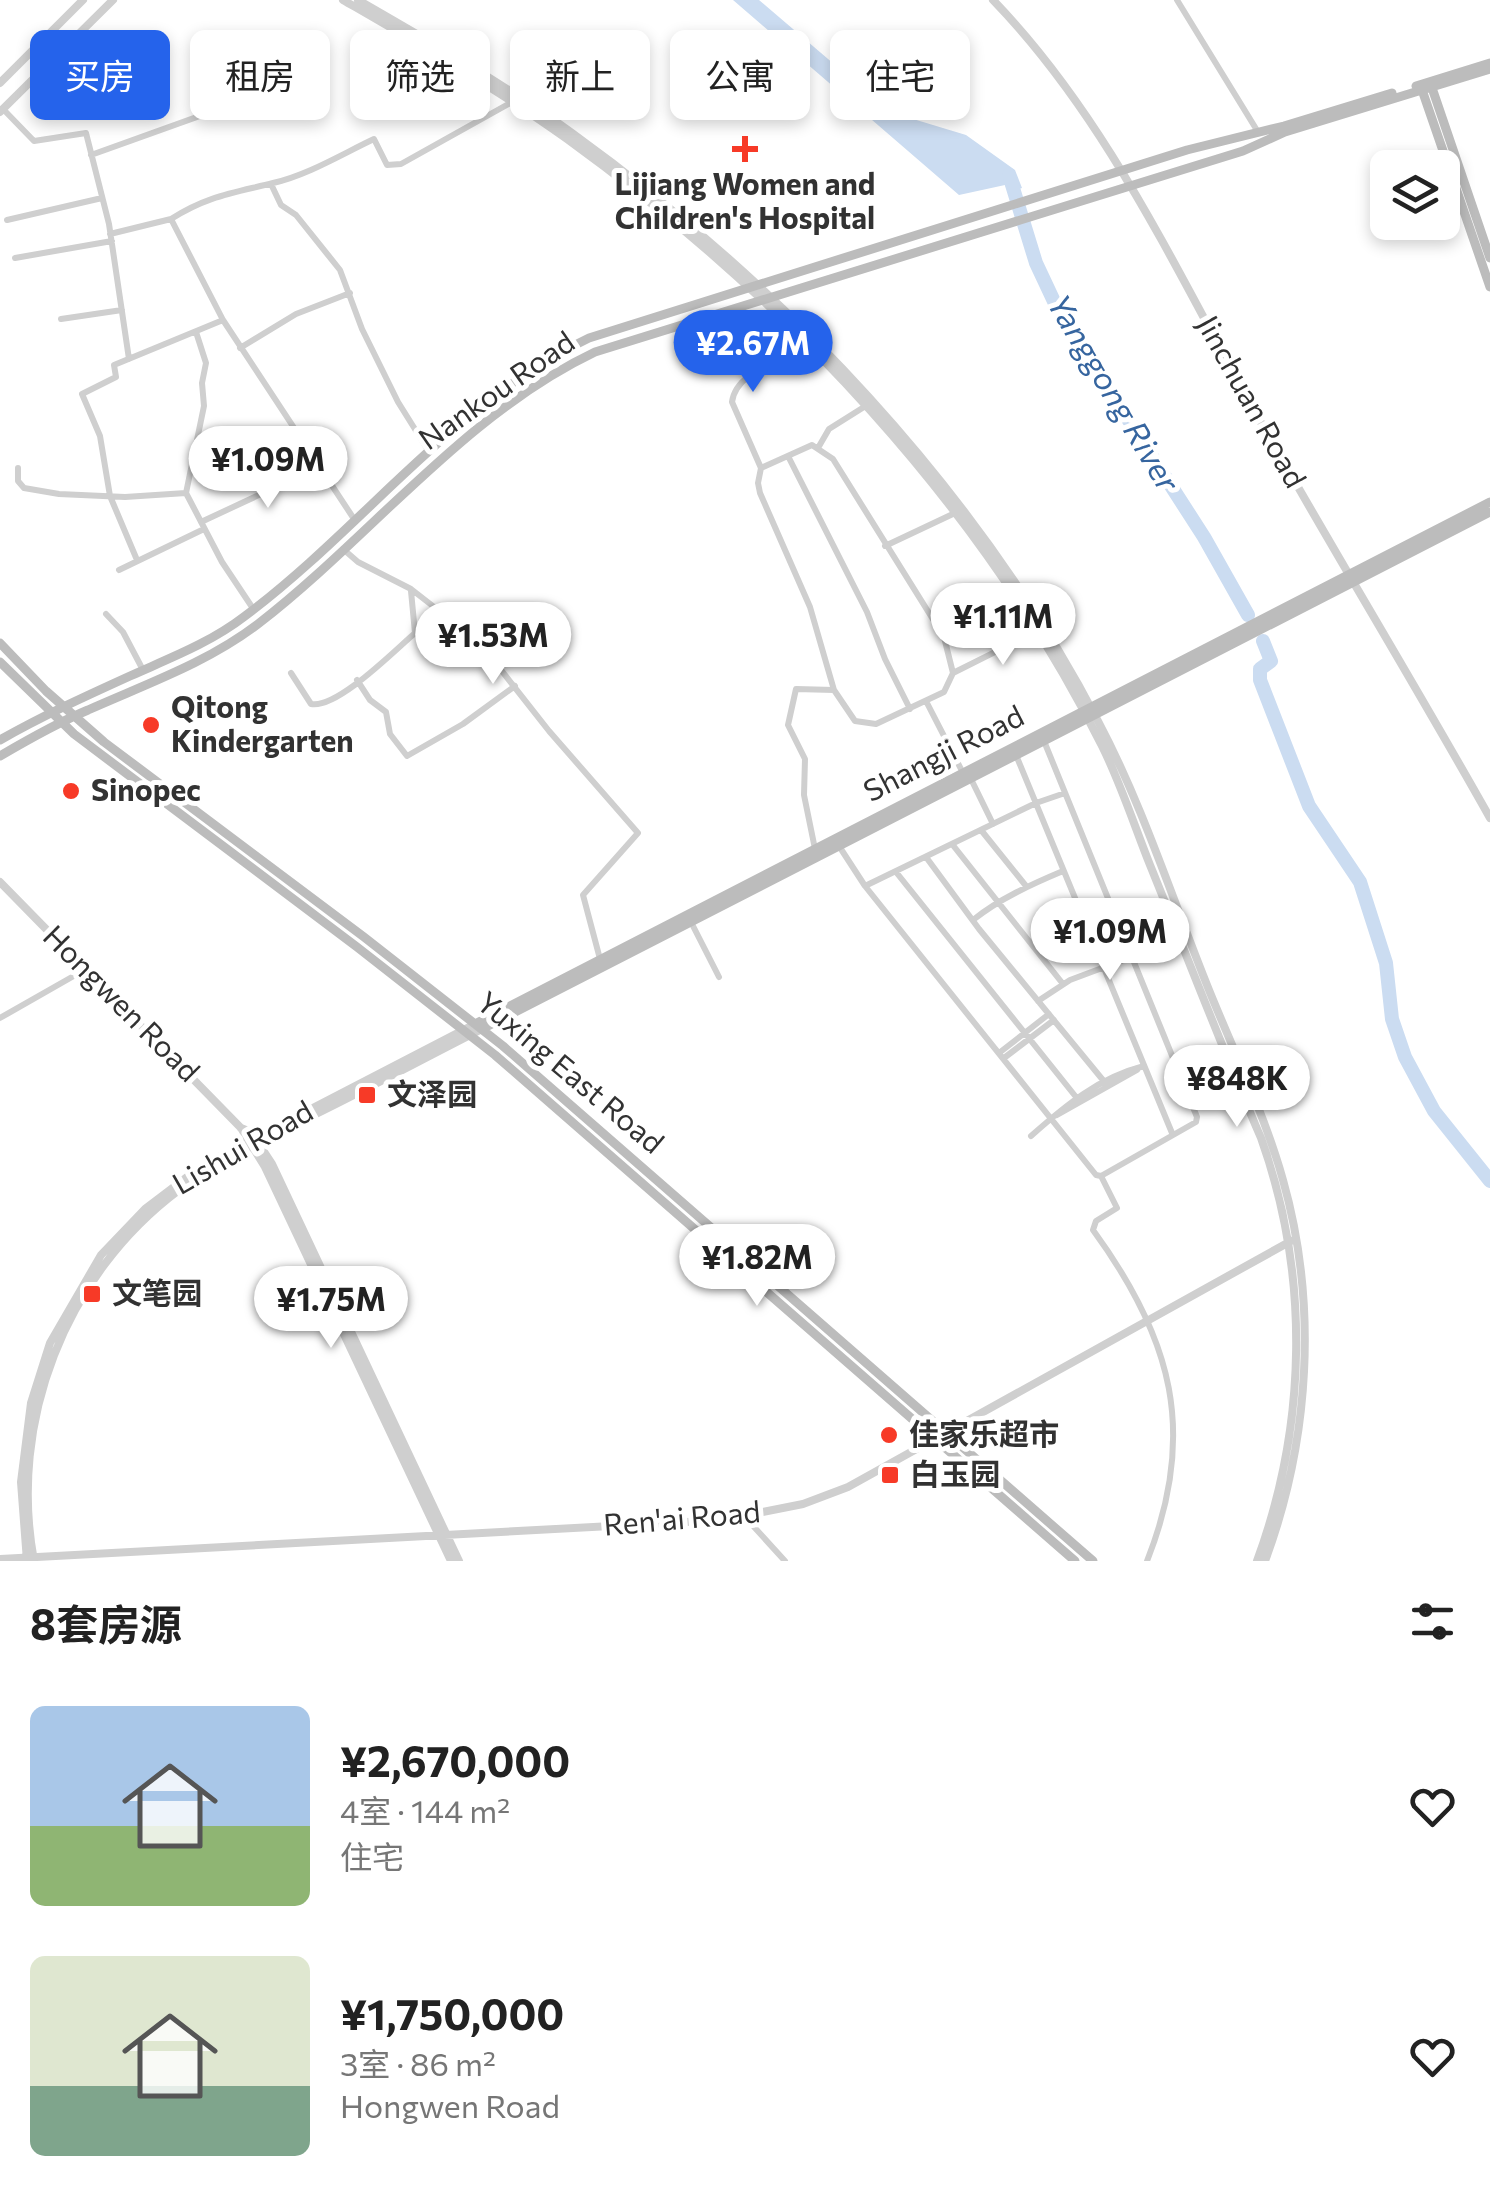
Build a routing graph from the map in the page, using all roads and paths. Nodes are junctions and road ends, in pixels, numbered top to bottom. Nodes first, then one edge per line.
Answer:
1 (84, 0) edge
2 (113, 0) edge
3 (343, 0) edge
4 (358, 0) edge
5 (994, 0) edge
6 (1177, 0) edge
7 (1490, 66) edge
8 (0, 83) edge
9 (1426, 86) junction
10 (510, 101) edge
11 (510, 103) edge
12 (1, 111) edge
13 (190, 120) edge
14 (537, 120) edge
15 (1258, 132) junction
16 (91, 155) junction
17 (1121, 170) junction
18 (272, 184) junction
19 (1129, 184) junction
20 (102, 198) junction
21 (170, 219) junction
22 (7, 220) dead end
23 (111, 238) junction
24 (16, 258) dead end
25 (1490, 258) edge
26 (751, 286) junction
27 (1490, 287) edge
28 (350, 293) junction
29 (764, 298) junction
30 (122, 310) junction
31 (61, 319) dead end
32 (223, 320) junction
33 (196, 332) junction
34 (806, 345) junction
35 (239, 348) junction
36 (129, 359) junction
37 (864, 407) junction
38 (818, 448) junction
39 (428, 450) junction
40 (788, 456) junction
41 (319, 466) junction
42 (18, 468) dead end
43 (762, 468) junction
44 (186, 493) junction
45 (110, 496) junction
46 (1490, 502) edge
47 (1490, 512) edge
48 (955, 513) junction
49 (354, 519) junction
50 (202, 525) junction
51 (886, 546) junction
52 (343, 549) junction
53 (137, 560) junction
54 (120, 570) dead end
55 (1351, 578) junction
56 (411, 589) junction
57 (254, 610) junction
58 (106, 614) dead end
59 (1037, 631) junction
60 (0, 643) edge
61 (0, 662) edge
62 (143, 670) junction
63 (291, 673) dead end
64 (952, 673) junction
65 (358, 680) junction
66 (514, 686) junction
67 (834, 690) junction
68 (926, 701) junction
69 (62, 706) junction
70 (910, 708) junction
71 (50, 712) junction
72 (1089, 714) junction
73 (73, 716) junction
74 (60, 722) junction
75 (0, 740) edge
76 (1044, 742) junction
77 (1016, 755) junction
78 (0, 756) edge
79 (967, 776) junction
80 (1065, 793) junction
81 (1036, 803) junction
82 (1490, 818) edge
83 (993, 824) junction
84 (981, 830) junction
85 (952, 844) junction
86 (839, 846) junction
87 (815, 849) junction
88 (926, 857) junction
89 (1063, 871) junction
90 (896, 872) junction
91 (0, 882) edge
92 (866, 886) junction
93 (1026, 886) junction
94 (998, 903) junction
95 (973, 920) junction
96 (691, 922) junction
97 (1168, 944) dead end
98 (1133, 956) junction
99 (600, 959) junction
100 (1103, 967) junction
101 (86, 969) junction
102 (720, 978) dead end
103 (1063, 984) junction
104 (1038, 1001) junction
105 (1051, 1017) junction
106 (0, 1018) edge
107 (478, 1026) junction
108 (466, 1032) junction
109 (1027, 1036) junction
110 (1001, 1056) junction
111 (1144, 1066) junction
112 (1105, 1083) junction
113 (1076, 1097) junction
114 (1051, 1118) junction
115 (1172, 1133) junction
116 (1031, 1136) dead end
117 (254, 1142) junction
118 (1101, 1176) junction
119 (1292, 1240) junction
120 (1149, 1321) junction
121 (947, 1432) junction
122 (936, 1439) junction
123 (744, 1517) junction
124 (442, 1534) junction
125 (0, 1559) edge
126 (30, 1559) edge
127 (451, 1561) edge
128 (459, 1561) edge
129 (785, 1561) edge
130 (1075, 1561) edge
131 (1093, 1561) edge
132 (1146, 1561) edge
133 (1257, 1561) edge
134 (1266, 1561) edge

1 - 8 street
2 - 12 street
3 - 10 street
4 - 26 street
5 - 17 street, Jinchuan Road
6 - 15 street
7 - 9 main road, Nankou Road
9 - 15 main road, Nankou Road
9 - 19 main road, Nankou Road
9 - 25 main road
9 - 27 main road
11 - 18 street
12 - 16 street
13 - 16 street
14 - 26 street
15 - 17 main road, Nankou Road
16 - 20 street
17 - 19 street, Jinchuan Road
17 - 26 main road, Nankou Road
18 - 21 street
18 - 28 street
19 - 29 main road, Nankou Road
19 - 55 street, Jinchuan Road
20 - 22 street
20 - 23 street
21 - 23 street
21 - 32 street
23 - 24 street
23 - 30 street
26 - 29 street
26 - 39 main road, Nankou Road
28 - 35 street
28 - 39 street
29 - 34 street
29 - 52 main road, Nankou Road
29 - 72 street
30 - 31 street
30 - 36 street
32 - 33 street
32 - 35 street
33 - 36 street
33 - 44 street
34 - 37 street
34 - 43 street
35 - 41 street
36 - 45 street
37 - 38 street
37 - 48 street
38 - 40 street
38 - 51 street
39 - 49 main road, Nankou Road
40 - 43 street
40 - 70 street
41 - 49 street
41 - 50 street
42 - 45 street
43 - 67 street
44 - 45 street
44 - 50 street
45 - 53 street
46 - 55 main road, Shangji Road
47 - 55 main road, Shangji Road
48 - 51 street
48 - 59 street
49 - 57 main road, Nankou Road
50 - 53 street
50 - 57 street
51 - 64 street
52 - 56 street
52 - 73 main road, Nankou Road
53 - 54 street
55 - 72 main road, Shangji Road
55 - 82 street, Jinchuan Road
56 - 65 street
56 - 66 street
57 - 62 main road, Nankou Road
58 - 62 street
59 - 64 street
59 - 72 street
60 - 69 main road, Yuxing East Road
61 - 71 main road, Yuxing East Road
62 - 69 main road, Nankou Road
63 - 65 street
64 - 68 street
65 - 66 street
66 - 99 street
67 - 70 street
67 - 87 street
68 - 70 street
68 - 79 street
69 - 71 main road, Nankou Road
69 - 73 main road, Yuxing East Road
71 - 74 main road, Yuxing East Road
71 - 75 main road, Nankou Road
72 - 76 main road, Shangji Road
72 - 79 main road, Shangji Road
72 - 119 street
73 - 74 main road, Nankou Road
73 - 107 main road, Yuxing East Road
74 - 78 main road, Nankou Road
74 - 108 main road, Yuxing East Road
76 - 77 main road, Shangji Road
76 - 80 street
77 - 79 main road, Shangji Road
77 - 81 street
79 - 83 street
79 - 86 main road, Shangji Road
79 - 87 main road, Shangji Road
80 - 81 street
80 - 98 street
81 - 83 street
81 - 89 street
83 - 84 street
84 - 85 street
84 - 93 street
85 - 88 street
85 - 94 street
86 - 92 street
86 - 96 main road, Shangji Road
87 - 99 main road, Shangji Road
88 - 90 street
88 - 95 street
89 - 93 street
89 - 100 street
90 - 92 street
90 - 109 street
91 - 101 street, Hongwen Road
92 - 110 street
93 - 94 street
94 - 95 street
94 - 103 street
95 - 104 street
96 - 102 street
96 - 107 main road, Shangji Road
97 - 98 street
98 - 100 street
98 - 115 street
99 - 107 main road, Shangji Road
100 - 103 street
100 - 111 street
101 - 106 street
101 - 117 street, Hongwen Road
103 - 104 street
104 - 105 street
105 - 109 street
105 - 112 street
107 - 108 street, Lishui Road
107 - 121 main road, Yuxing East Road
108 - 117 street, Lishui Road
108 - 122 main road, Yuxing East Road
109 - 110 street
109 - 113 street
110 - 114 street
111 - 112 street
111 - 115 street
112 - 113 street
112 - 114 street
113 - 114 street
114 - 116 street
114 - 118 street
115 - 118 street
117 - 124 street, Hongwen Road
117 - 126 street, Lishui Road
118 - 120 street
119 - 120 street, Ren'ai Road
119 - 133 street
119 - 134 street
120 - 121 street, Ren'ai Road
120 - 132 street
121 - 122 street, Ren'ai Road
121 - 131 main road, Yuxing East Road
122 - 123 street, Ren'ai Road
122 - 130 main road, Yuxing East Road
123 - 124 street, Ren'ai Road
123 - 129 street
124 - 126 street, Ren'ai Road
124 - 127 street, Hongwen Road
124 - 128 street, Hongwen Road
125 - 126 street, Ren'ai Road

